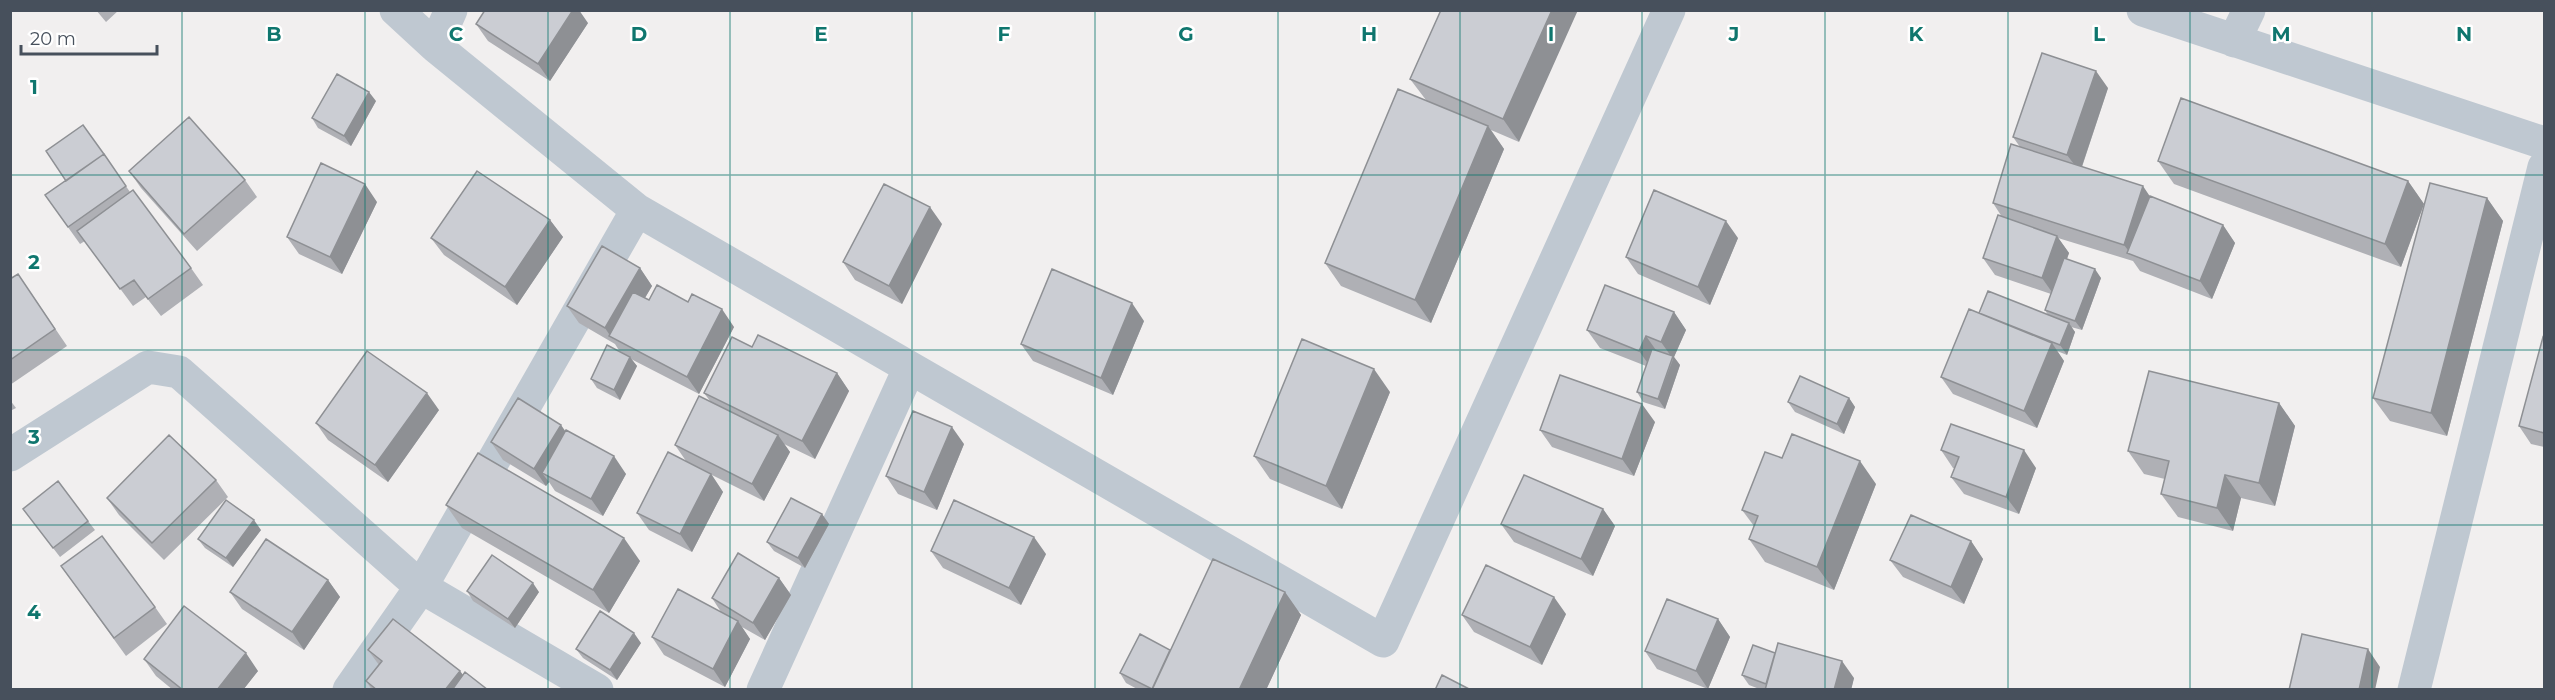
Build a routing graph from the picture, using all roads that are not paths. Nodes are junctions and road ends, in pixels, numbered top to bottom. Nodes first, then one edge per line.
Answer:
1 (396, 10) edge
2 (451, 10) edge
3 (1669, 10) edge
4 (2144, 10) edge
5 (2249, 10) edge
6 (2234, 40) junction
7 (435, 46) junction
8 (2544, 143) edge
9 (2544, 166) edge
10 (637, 210) junction
11 (909, 369) junction
12 (10, 455) edge
13 (421, 586) junction
14 (349, 690) edge
15 (597, 690) edge
16 (763, 690) edge
17 (2414, 690) edge

1 - 7 street
2 - 7 street
3 - 11 street
4 - 6 street
5 - 6 street
6 - 8 street
7 - 10 street
9 - 17 street
10 - 11 street
10 - 13 street
11 - 16 street
12 - 13 street
13 - 14 street
13 - 15 street

